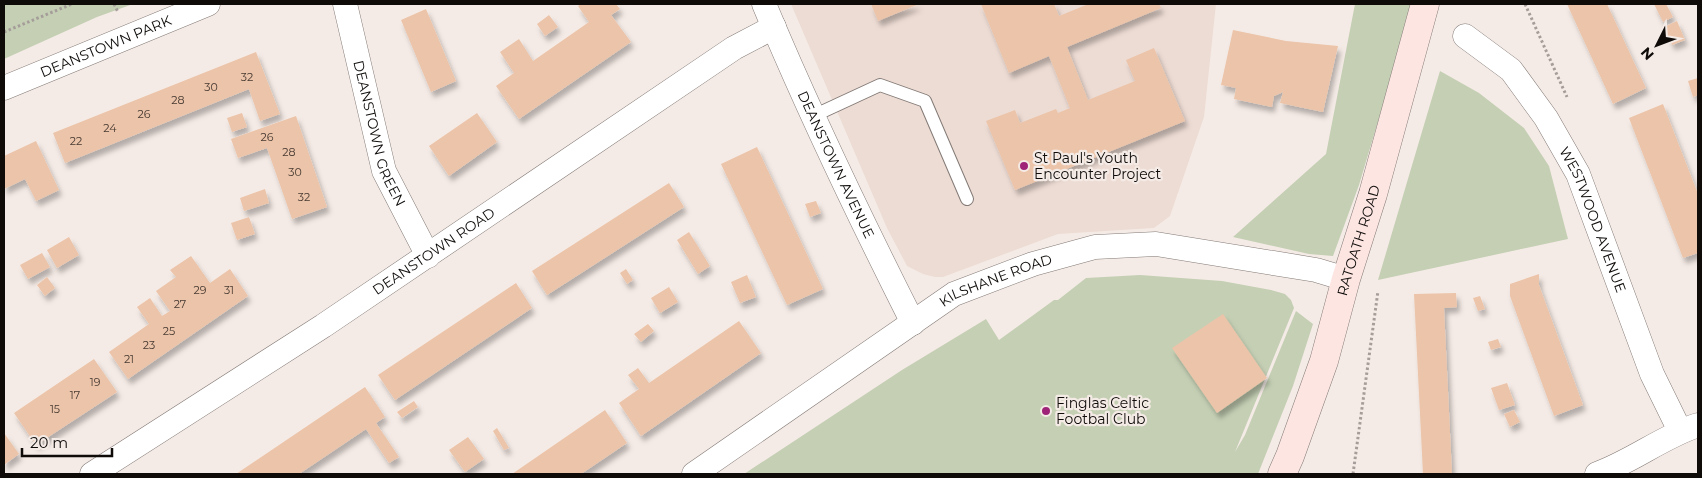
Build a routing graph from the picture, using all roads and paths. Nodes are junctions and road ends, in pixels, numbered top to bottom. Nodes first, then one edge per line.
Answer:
1 (72, 4) edge
2 (208, 4) edge
3 (345, 4) edge
4 (764, 4) edge
5 (1424, 4) edge
6 (1525, 4) edge
7 (774, 27) junction
8 (4, 32) edge
9 (1465, 36) dead end
10 (4, 88) edge
11 (1568, 100) dead end
12 (813, 116) junction
13 (967, 199) dead end
14 (428, 256) junction
15 (1346, 278) junction
16 (1378, 291) dead end
17 (913, 323) junction
18 (1689, 428) edge
19 (92, 474) edge
20 (694, 474) edge
21 (1282, 474) edge
22 (1353, 474) edge
23 (1597, 474) edge

1 - 8 path
2 - 10 street, DEANSTOWN PARK
3 - 14 street, DEANSTOWN GREEN
4 - 7 street, DEANSTOWN AVENUE
5 - 15 street, RATOATH ROAD
6 - 11 path
7 - 12 street, DEANSTOWN AVENUE
7 - 14 street, DEANSTOWN ROAD
9 - 18 street, WESTWOOD AVENUE
12 - 13 lane
12 - 17 street, DEANSTOWN AVENUE
14 - 19 street, DEANSTOWN ROAD
15 - 17 street, KILSHANE ROAD
15 - 21 street, RATOATH ROAD
16 - 22 path
17 - 20 street, KILSHANE ROAD
18 - 23 street

